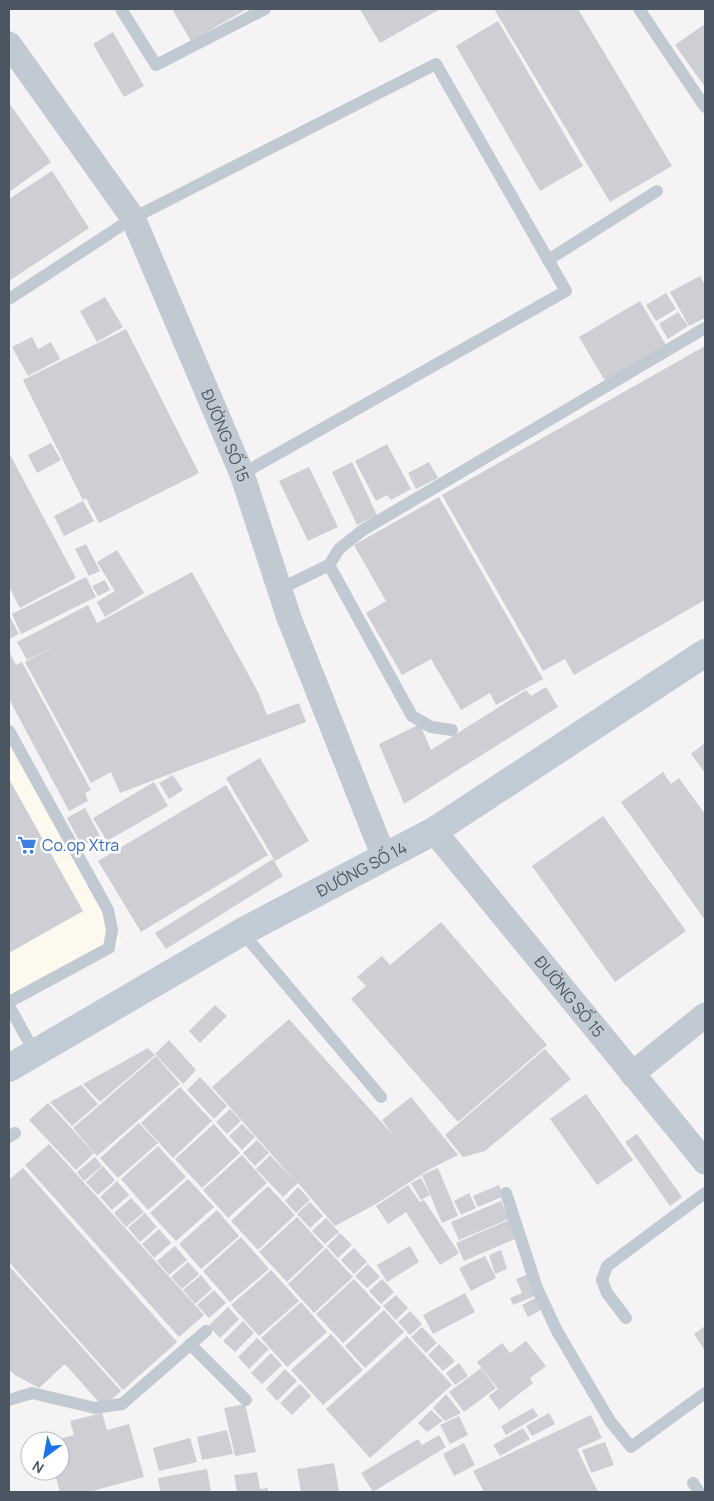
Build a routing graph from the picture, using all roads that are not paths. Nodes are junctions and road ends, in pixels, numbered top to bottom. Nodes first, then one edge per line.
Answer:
1 (121, 9) edge
2 (265, 9) edge
3 (639, 9) edge
4 (9, 44) edge
5 (705, 106) edge
6 (657, 191) dead end
7 (133, 218) junction
8 (548, 260) junction
9 (9, 299) edge
10 (705, 328) edge
11 (242, 474) junction
12 (329, 565) junction
13 (280, 589) junction
14 (705, 653) edge
15 (452, 730) dead end
16 (9, 731) edge
17 (434, 831) junction
18 (384, 858) junction
19 (242, 932) junction
20 (9, 1002) edge
21 (9, 1006) edge
22 (705, 1015) edge
23 (35, 1053) junction
24 (9, 1068) edge
25 (632, 1074) junction
26 (381, 1097) dead end
27 (705, 1162) edge
28 (506, 1193) dead end
29 (705, 1193) edge
30 (626, 1318) dead end
31 (206, 1331) dead end
32 (190, 1344) junction
33 (705, 1392) edge
34 (9, 1400) edge
35 (246, 1400) dead end

1 - 2 lane
3 - 5 lane
4 - 7 street, ĐƯỜNG SỐ 15
6 - 8 lane
7 - 8 lane
7 - 9 lane
7 - 11 street, ĐƯỜNG SỐ 15
8 - 11 lane
10 - 12 lane
11 - 13 street, ĐƯỜNG SỐ 15
12 - 13 lane
12 - 15 lane
13 - 18 street, ĐƯỜNG SỐ 15
14 - 17 street, ĐƯỜNG SỐ 14
16 - 20 lane
17 - 18 street, ĐƯỜNG SỐ 14
17 - 25 street, ĐƯỜNG SỐ 15
18 - 19 street, ĐƯỜNG SỐ 14
19 - 23 street, ĐƯỜNG SỐ 14
19 - 26 lane
21 - 23 lane
22 - 25 street
23 - 24 street, ĐƯỜNG SỐ 14
25 - 27 street, ĐƯỜNG SỐ 15
28 - 33 lane
29 - 30 lane
31 - 32 lane
32 - 34 lane
32 - 35 lane

